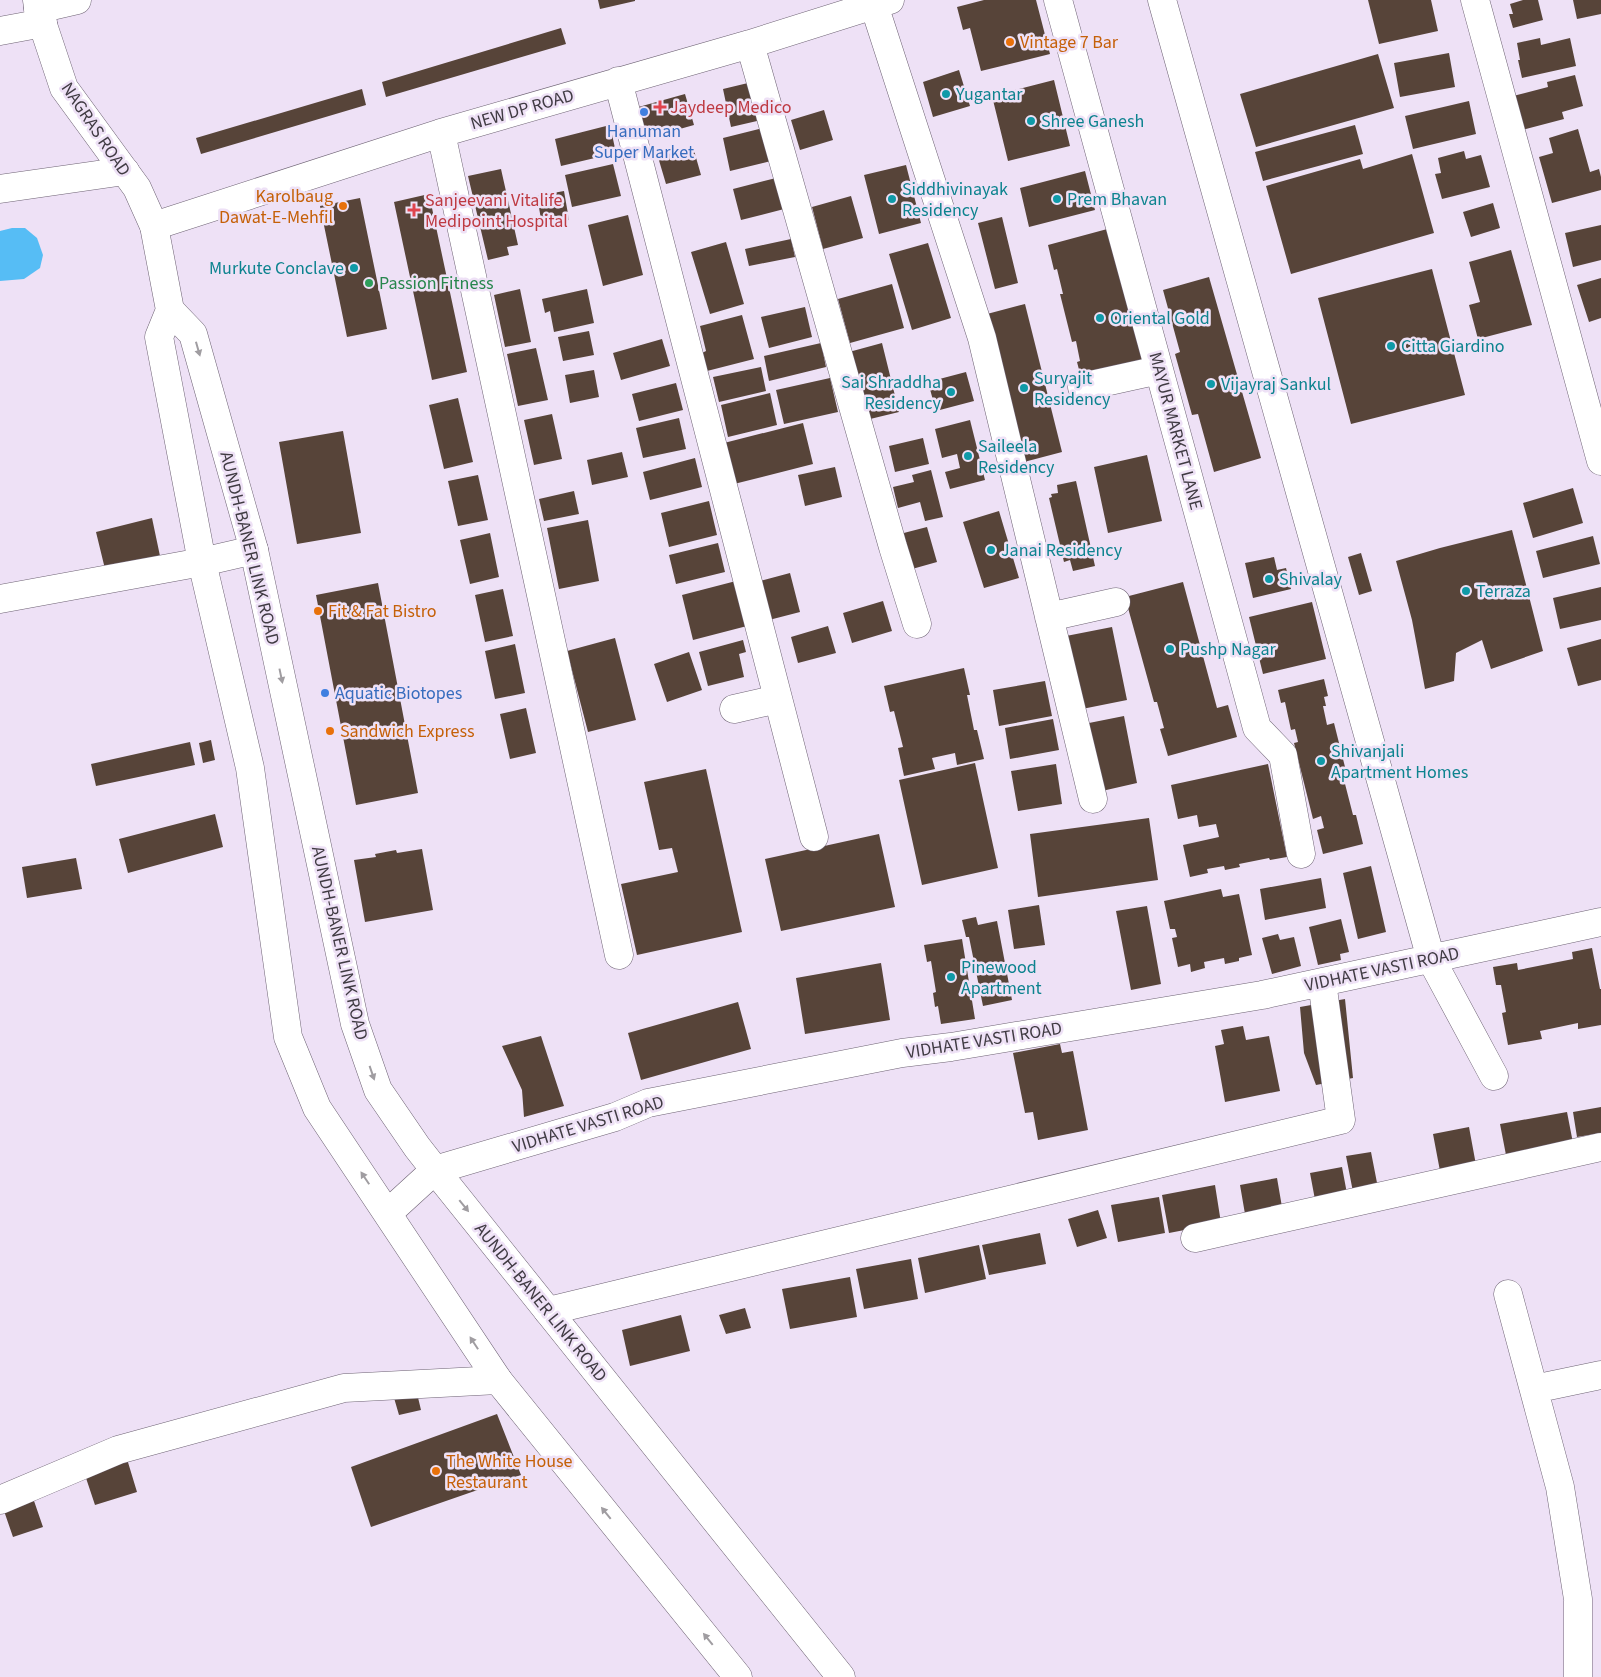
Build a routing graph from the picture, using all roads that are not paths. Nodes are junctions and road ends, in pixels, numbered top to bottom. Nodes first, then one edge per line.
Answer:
1 (77, 0) edge
2 (1058, 0) edge
3 (1162, 0) edge
4 (1474, 0) edge
5 (883, 3) edge
6 (39, 12) edge
7 (0, 21) edge
8 (0, 31) edge
9 (750, 44) junction
10 (618, 81) junction
11 (442, 133) junction
12 (125, 171) junction
13 (0, 189) edge
14 (154, 226) junction
15 (170, 310) junction
16 (1159, 370) junction
17 (1082, 387) dead end
18 (1601, 461) edge
19 (254, 550) junction
20 (202, 562) junction
21 (0, 599) edge
22 (1116, 602) dead end
23 (1049, 617) junction
24 (917, 624) dead end
25 (778, 699) junction
26 (734, 709) dead end
27 (1093, 799) dead end
28 (814, 837) dead end
29 (1301, 854) dead end
30 (1601, 922) edge
31 (619, 956) dead end
32 (1431, 959) junction
33 (1322, 982) junction
34 (1494, 1076) dead end
35 (1601, 1147) edge
36 (435, 1170) junction
37 (388, 1213) junction
38 (1195, 1238) dead end
39 (1508, 1294) dead end
40 (548, 1311) junction
41 (1601, 1375) edge
42 (498, 1380) junction
43 (1534, 1389) junction
44 (0, 1500) edge
45 (738, 1677) edge
46 (841, 1677) edge
47 (1578, 1677) edge

1 - 6 street
2 - 16 street, MAYUR MARKET LANE
3 - 32 street
4 - 18 street
5 - 9 street, NEW DP ROAD
5 - 23 street
6 - 7 street
6 - 8 street
6 - 12 street, NAGRAS ROAD
9 - 10 street, NEW DP ROAD
9 - 24 street
10 - 11 street, NEW DP ROAD
10 - 25 street
11 - 14 street, NEW DP ROAD
11 - 31 street
12 - 13 street
12 - 14 street, NAGRAS ROAD
14 - 15 street
15 -> 19 street, AUNDH-BANER LINK ROAD
15 - 20 street
16 - 17 street
16 - 29 street, MAYUR MARKET LANE
19 - 20 street
19 -> 36 street, AUNDH-BANER LINK ROAD
20 - 21 street
37 -> 20 street
22 - 23 street
23 - 27 street
25 - 26 street
25 - 28 street
30 - 32 street, VIDHATE VASTI ROAD
32 - 33 street, VIDHATE VASTI ROAD
32 - 34 street
33 - 36 street, VIDHATE VASTI ROAD
33 - 40 street
35 - 38 street
36 - 37 street, VIDHATE VASTI ROAD
36 -> 40 street, AUNDH-BANER LINK ROAD
42 -> 37 street
39 - 43 street
40 - 46 street, AUNDH-BANER LINK ROAD
41 - 43 street
42 - 44 street
45 -> 42 street
43 - 47 street

